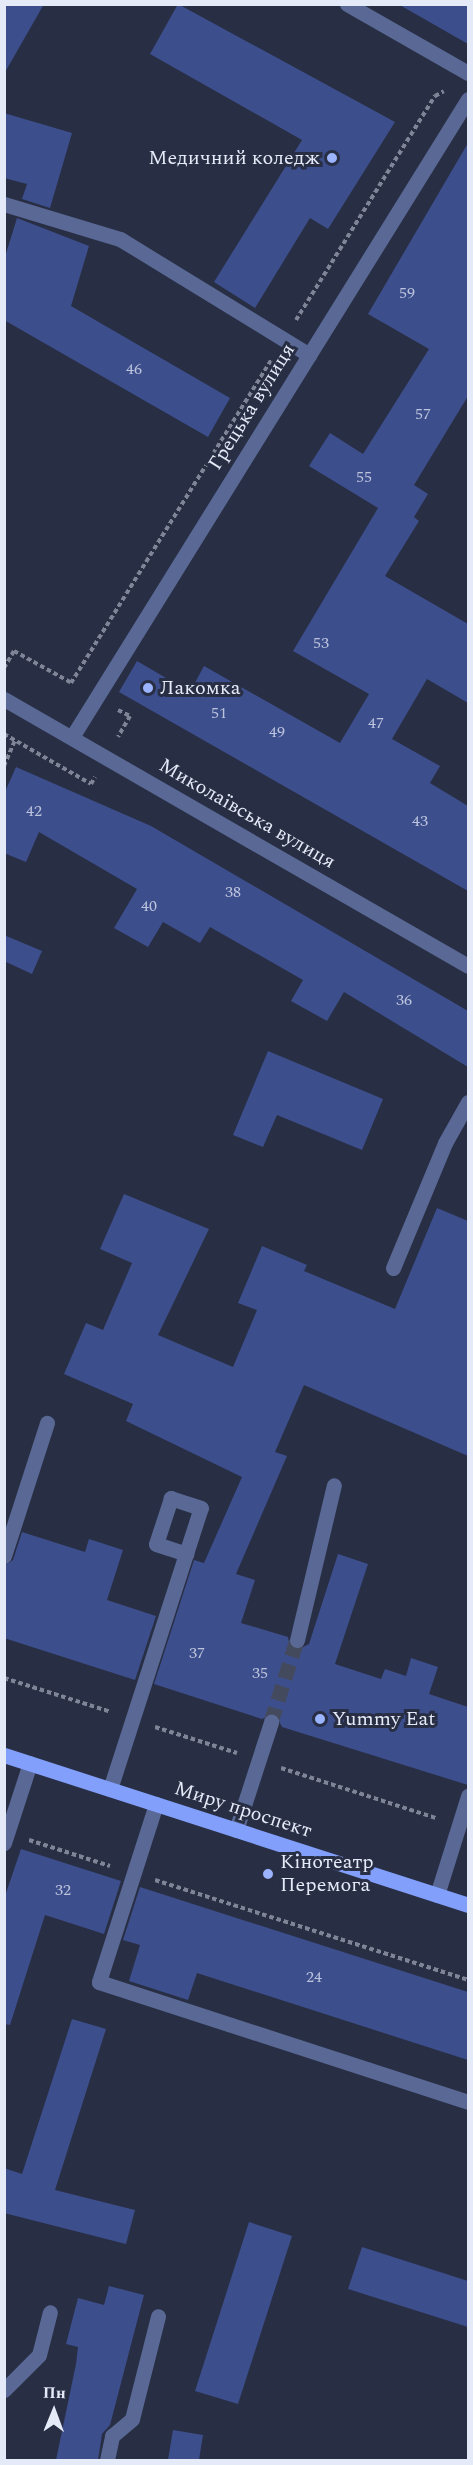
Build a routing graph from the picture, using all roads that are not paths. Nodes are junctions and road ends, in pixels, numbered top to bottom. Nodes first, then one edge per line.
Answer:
1 (347, 4) edge
2 (468, 73) edge
3 (468, 99) edge
4 (4, 204) edge
5 (309, 355) junction
6 (6, 703) edge
7 (72, 737) junction
8 (468, 966) edge
9 (468, 1102) edge
10 (393, 1268) dead end
11 (47, 1423) dead end
12 (334, 1485) dead end
13 (186, 1554) dead end
14 (4, 1556) edge
15 (297, 1640) tunnel mouth
16 (271, 1722) tunnel mouth
17 (4, 1755) edge
18 (30, 1763) junction
19 (110, 1789) junction
20 (468, 1796) edge
21 (156, 1804) junction
22 (236, 1830) junction
23 (6, 1838) edge
24 (436, 1894) junction
25 (468, 1905) edge
26 (468, 2102) edge
27 (50, 2312) dead end
28 (158, 2316) dead end
29 (4, 2390) edge
30 (107, 2460) edge

1 - 2 street
3 - 5 street, Грецька вулиця
4 - 5 street
5 - 7 street, Грецька вулиця
6 - 7 street, Миколаївська вулиця
7 - 8 street, Миколаївська вулиця
9 - 10 street
11 - 14 street
12 - 15 street
13 - 19 street
16 - 22 street
17 - 18 main road, Миру проспект
18 - 19 main road, Миру проспект
18 - 23 street
19 - 21 main road, Миру проспект
20 - 24 street
21 - 22 main road, Миру проспект
21 - 26 street
22 - 24 main road, Миру проспект
24 - 25 main road, Миру проспект
27 - 29 street
28 - 30 street

